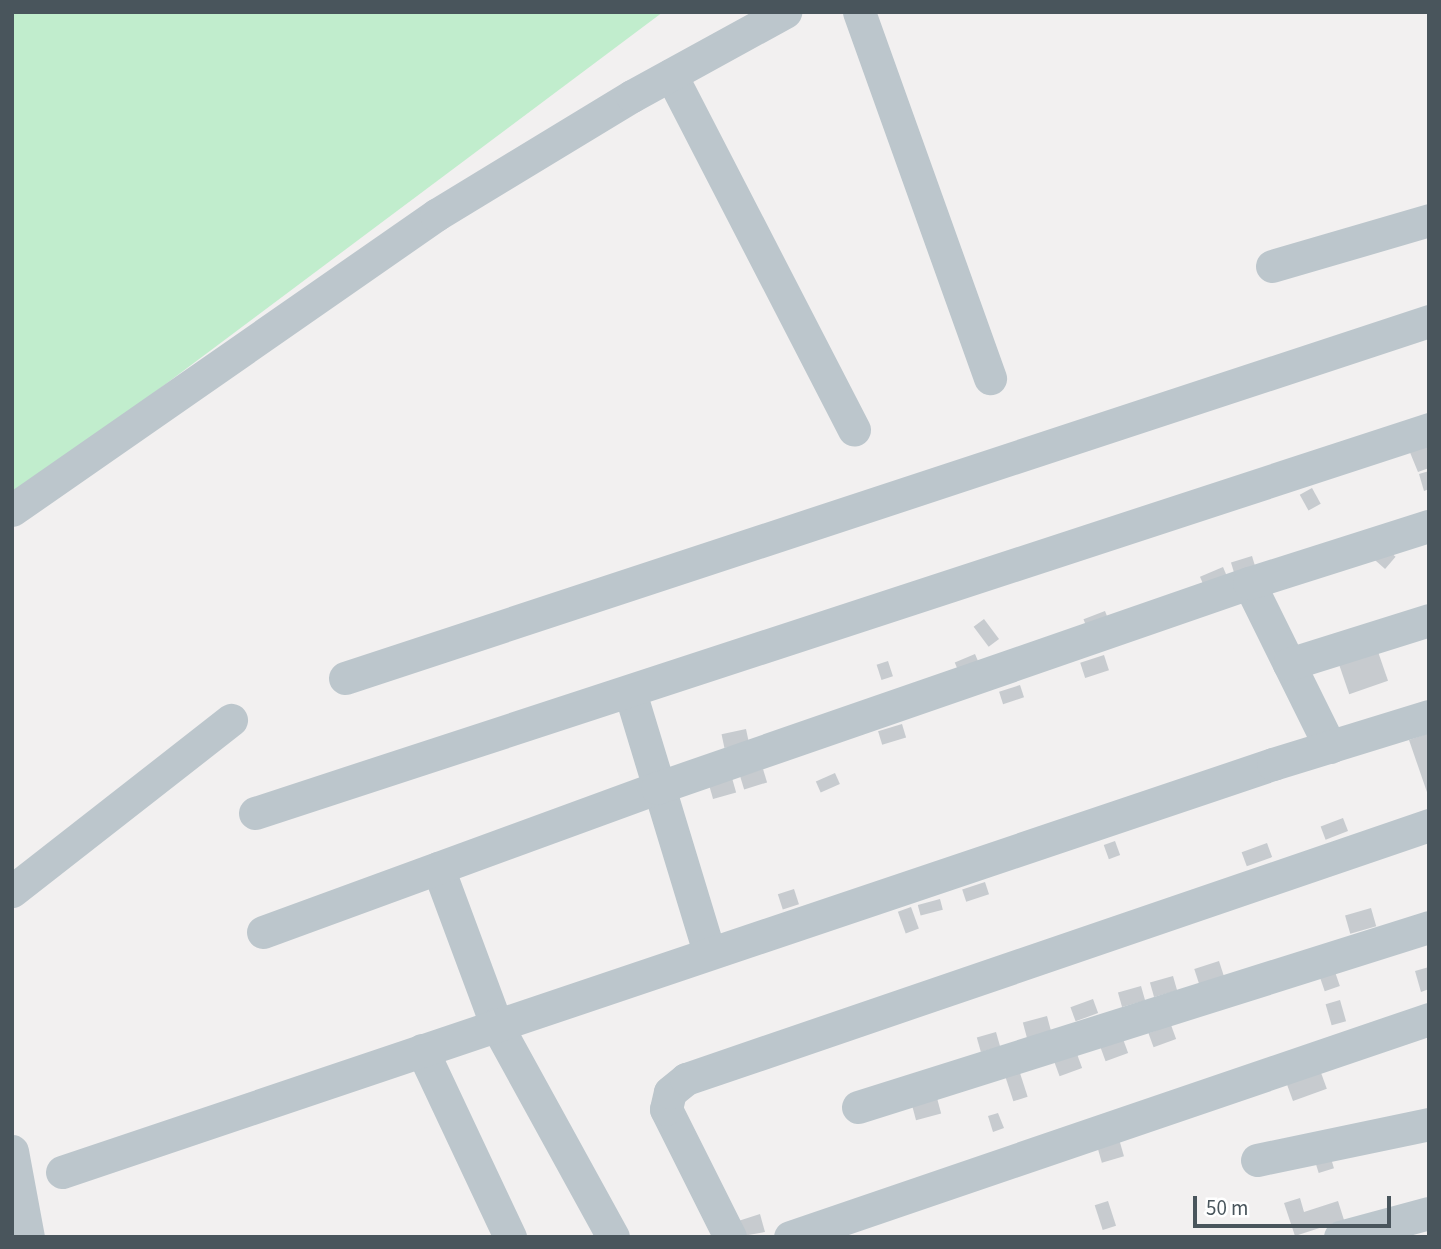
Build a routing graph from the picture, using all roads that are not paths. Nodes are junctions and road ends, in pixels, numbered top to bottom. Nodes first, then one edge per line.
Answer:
1 (785, 12) edge
2 (859, 12) edge
3 (671, 75) junction
4 (1429, 220) edge
5 (1272, 266) dead end
6 (1429, 321) edge
7 (990, 378) dead end
8 (854, 429) dead end
9 (1429, 429) edge
10 (12, 509) edge
11 (1429, 526) edge
12 (1249, 583) junction
13 (1429, 620) edge
14 (1289, 664) junction
15 (345, 678) dead end
16 (630, 692) junction
17 (1429, 716) edge
18 (231, 720) dead end
19 (1330, 747) junction
20 (657, 788) junction
21 (255, 813) dead end
22 (1429, 825) edge
23 (438, 868) junction
24 (12, 891) edge
25 (1429, 927) edge
26 (263, 932) dead end
27 (709, 952) junction
28 (1429, 1018) edge
29 (496, 1024) junction
30 (422, 1050) junction
31 (858, 1107) dead end
32 (1429, 1124) edge
33 (12, 1151) edge
34 (1257, 1160) dead end
35 (62, 1172) dead end
36 (1429, 1213) edge
37 (28, 1237) edge
38 (510, 1237) edge
39 (613, 1237) edge
40 (730, 1237) edge
41 (790, 1237) edge
42 (1340, 1237) edge

1 - 3 street
2 - 7 street
3 - 8 street
3 - 10 street
4 - 5 street
6 - 15 street
9 - 16 street
11 - 12 street
12 - 14 street
12 - 20 street
13 - 14 street
14 - 19 street
16 - 20 street
16 - 21 street
17 - 19 street
18 - 24 street
19 - 27 street
20 - 23 street
20 - 27 street
22 - 40 street
23 - 26 street
23 - 29 street
25 - 31 street
27 - 29 street
28 - 41 street
29 - 30 street
29 - 39 street
30 - 35 street
30 - 38 street
32 - 34 street
33 - 37 street
36 - 42 street

